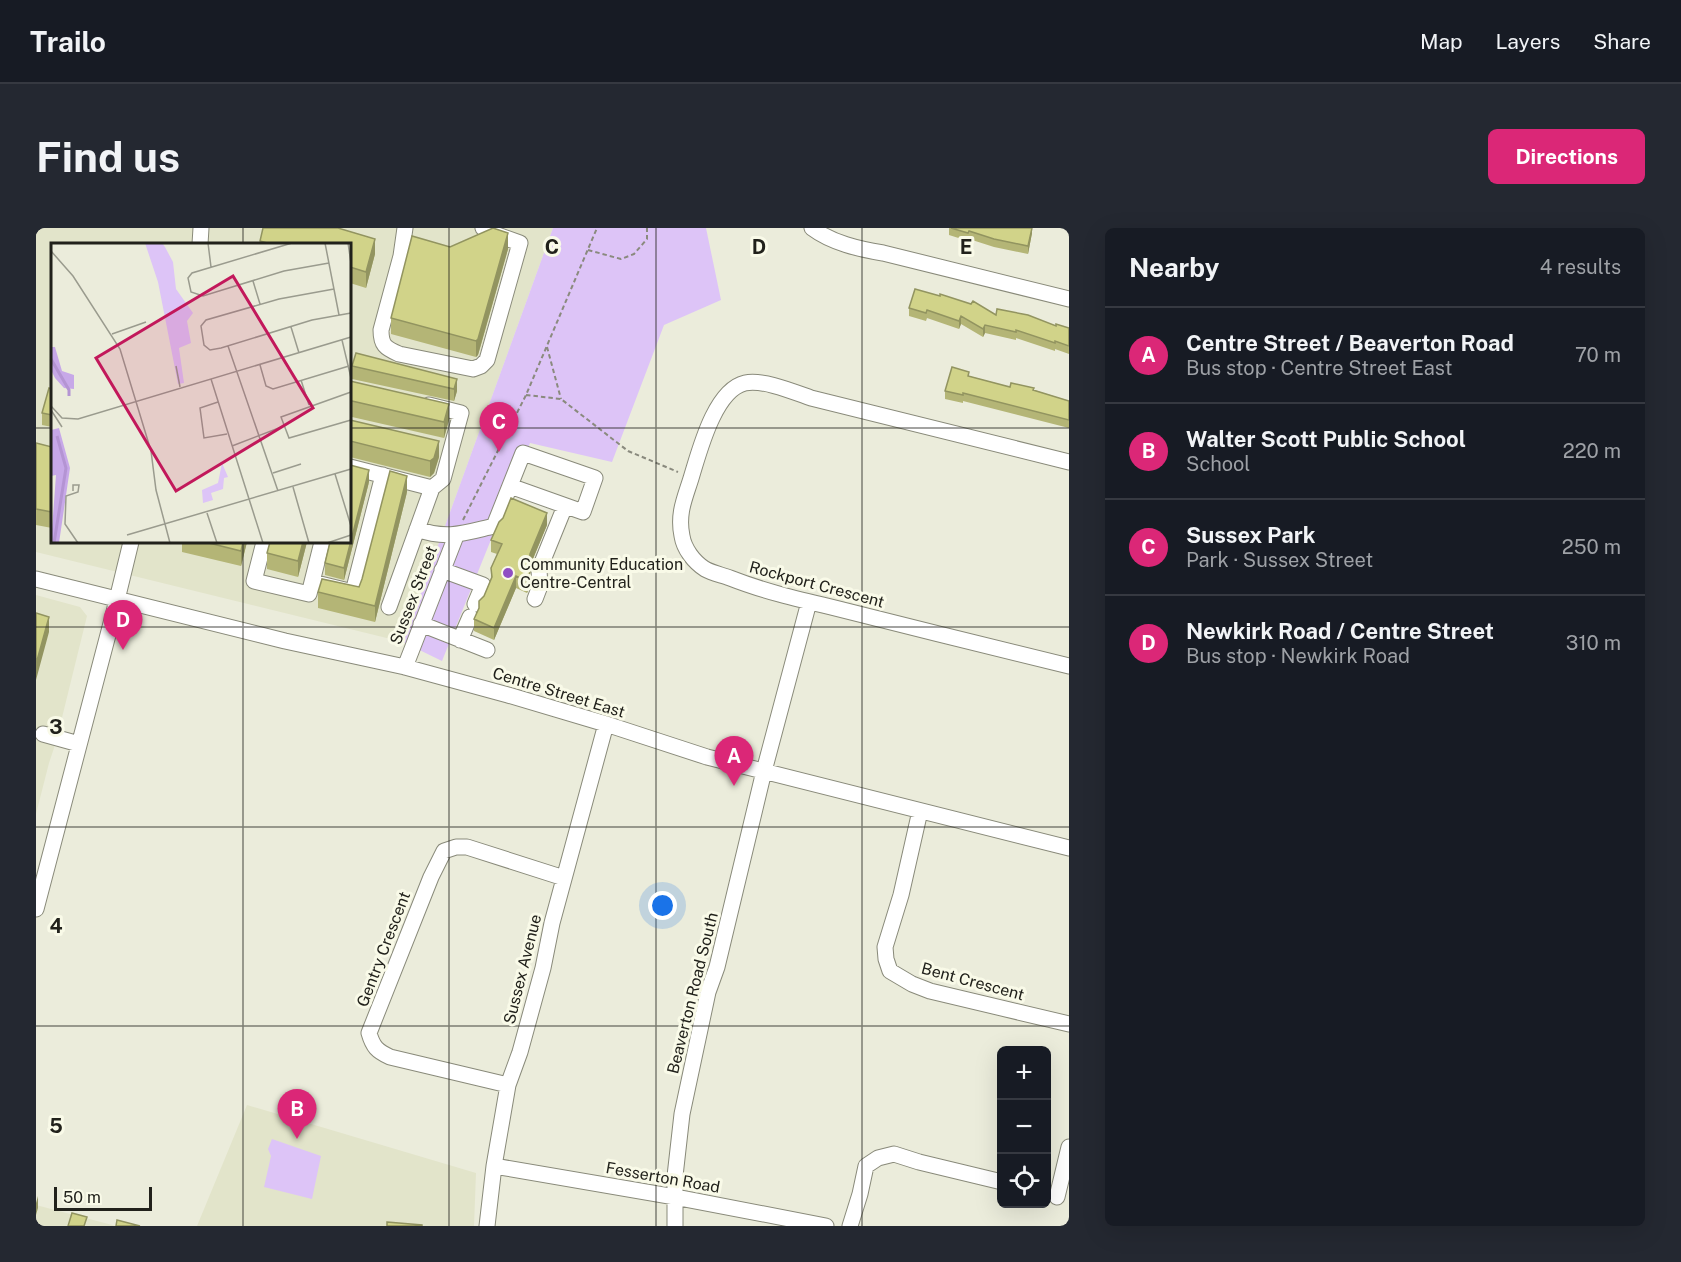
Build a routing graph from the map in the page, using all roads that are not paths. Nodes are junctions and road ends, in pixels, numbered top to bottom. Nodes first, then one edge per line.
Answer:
1 (201, 228) edge
2 (405, 228) edge
3 (483, 228) edge
4 (812, 228) edge
5 (200, 243) edge
6 (1069, 299) edge
7 (417, 403) edge
8 (1069, 462) edge
9 (351, 467) edge
10 (383, 475) junction
11 (510, 486) junction
12 (432, 488) junction
13 (565, 506) junction
14 (417, 529) junction
15 (456, 536) junction
16 (131, 543) edge
17 (264, 543) edge
18 (322, 543) edge
19 (442, 570) junction
20 (36, 579) edge
21 (312, 582) junction
22 (535, 599) dead end
23 (117, 600) junction
24 (809, 602) junction
25 (389, 607) dead end
26 (421, 624) junction
27 (460, 640) junction
28 (487, 650) dead end
29 (1069, 666) edge
30 (405, 667) junction
31 (606, 724) junction
32 (43, 734) dead end
33 (79, 744) junction
34 (764, 771) junction
35 (920, 811) junction
36 (1069, 848) edge
37 (564, 878) junction
38 (38, 893) edge
39 (36, 909) edge
40 (1069, 1024) edge
41 (508, 1085) junction
42 (1069, 1147) edge
43 (494, 1166) junction
44 (997, 1181) edge
45 (675, 1197) junction
46 (1058, 1197) edge
47 (487, 1226) edge
48 (675, 1226) edge
49 (826, 1226) edge
50 (850, 1226) edge

1 - 5 street
2 - 3 street
4 - 6 street
7 - 12 street
8 - 24 street, Rockport Crescent
9 - 10 street
10 - 12 street
10 - 21 street
11 - 13 street
11 - 13 street
11 - 15 street
12 - 14 street
13 - 22 street
14 - 15 street
14 - 25 street
15 - 19 street, Sussex Street
16 - 23 street
17 - 21 street
18 - 21 street
19 - 26 street, Sussex Street
19 - 27 street
20 - 23 street, Centre Street East
23 - 30 street, Centre Street East
23 - 33 street
24 - 29 street, Rockport Crescent
24 - 34 street, Beaverton Road South
26 - 27 street
26 - 30 street, Sussex Street
27 - 28 street
30 - 31 street, Centre Street East
31 - 34 street, Centre Street East
31 - 37 street, Sussex Avenue
32 - 33 street
33 - 38 street
34 - 35 street, Centre Street East
34 - 45 street, Beaverton Road South
35 - 36 street, Centre Street East
35 - 40 street, Bent Crescent
37 - 41 street, Sussex Avenue
37 - 41 street, Gentry Crescent
38 - 39 street
41 - 43 street, Sussex Avenue
42 - 46 street
43 - 45 street, Fesserton Road
43 - 47 street, Sussex Avenue
44 - 50 street
45 - 48 street, Beaverton Road South
45 - 49 street, Fesserton Road

